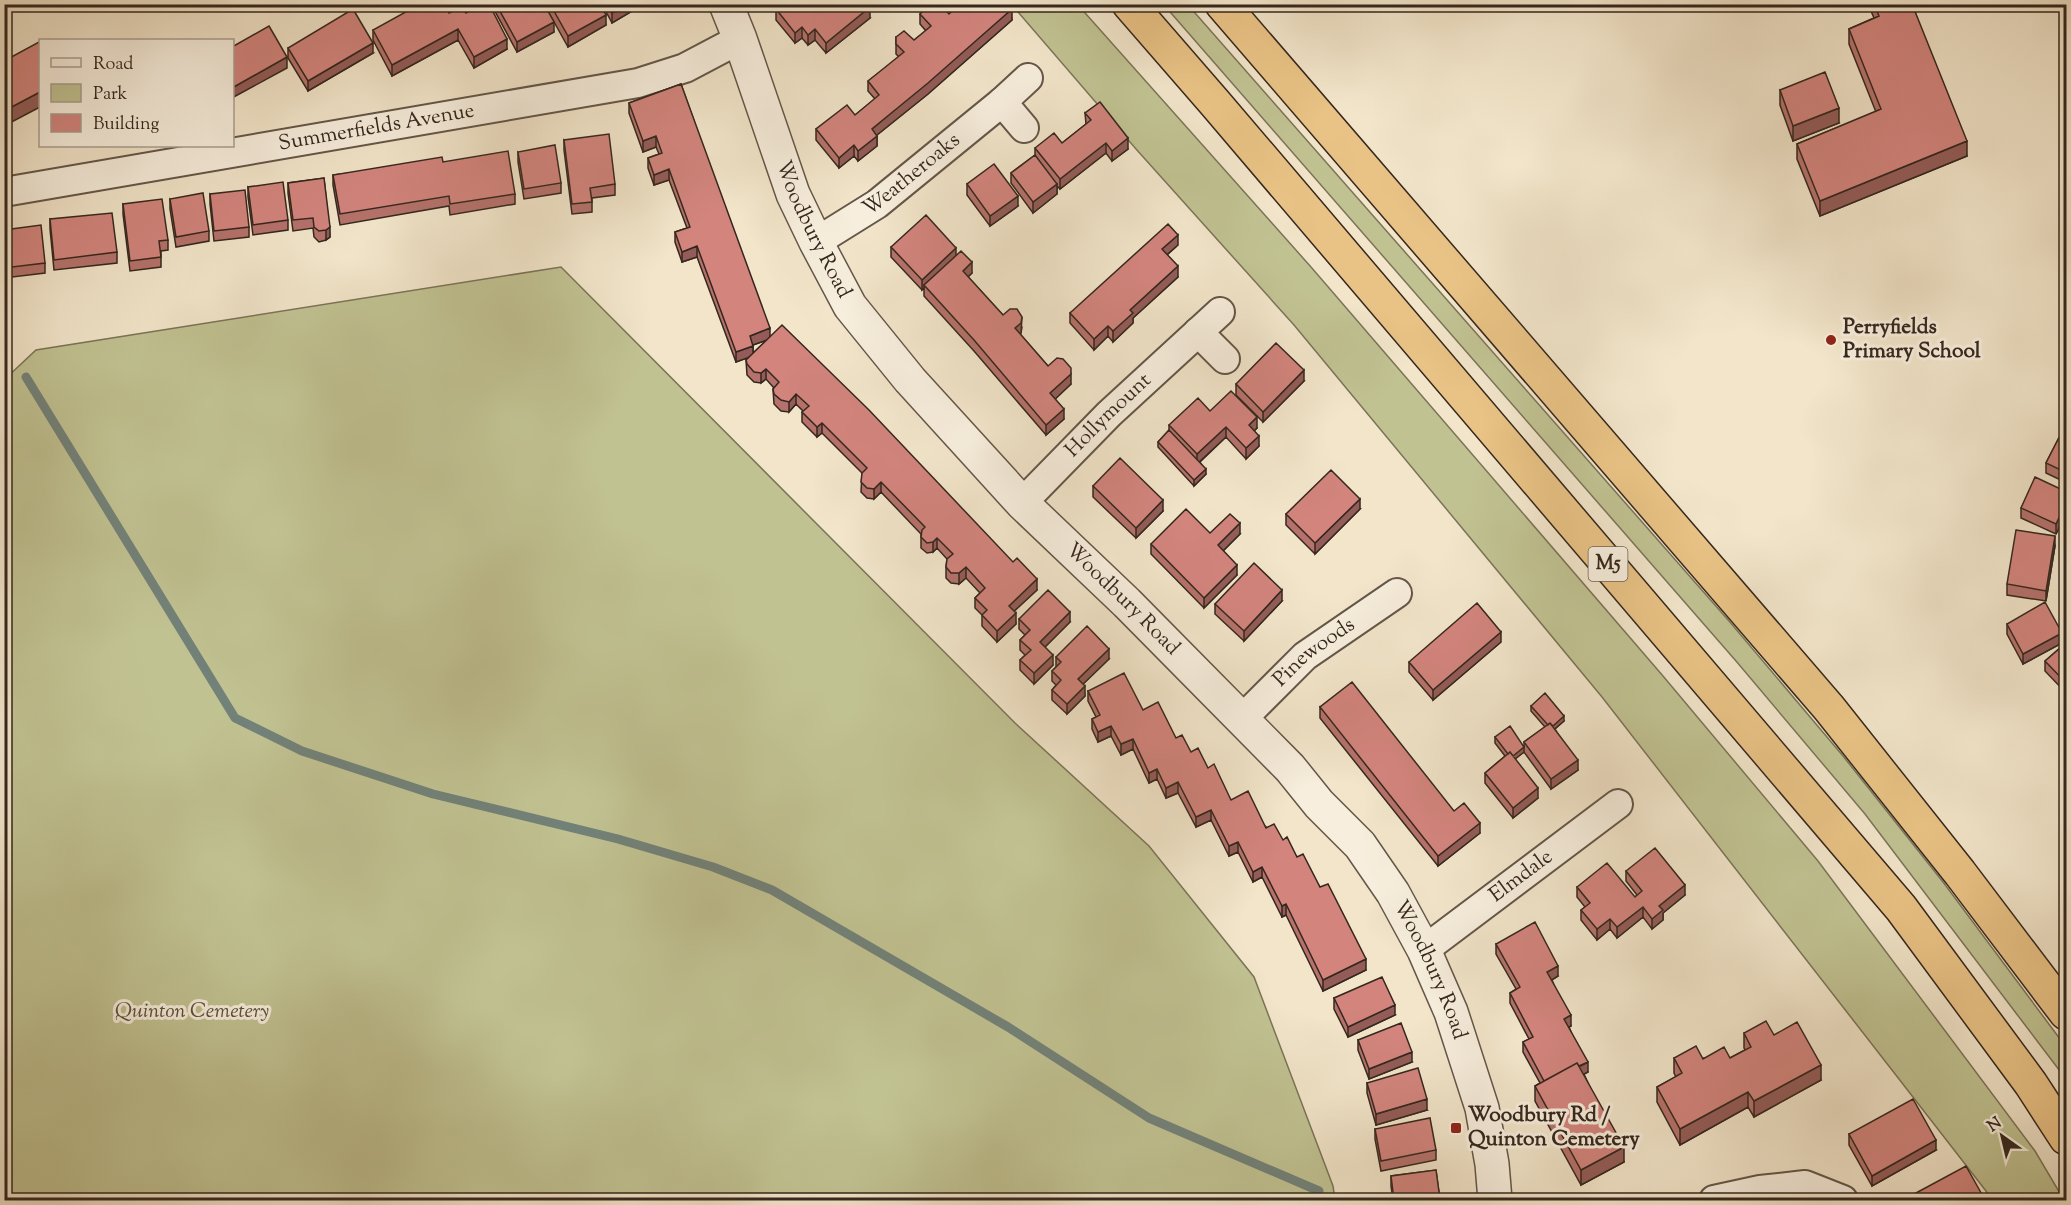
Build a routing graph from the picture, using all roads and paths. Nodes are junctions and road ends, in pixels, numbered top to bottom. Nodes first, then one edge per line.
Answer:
1 (726, 4) edge
2 (1129, 4) edge
3 (1222, 4) edge
4 (740, 39) junction
5 (1028, 78) dead end
6 (1002, 102) junction
7 (1024, 128) dead end
8 (4, 192) edge
9 (816, 242) junction
10 (1220, 312) dead end
11 (1198, 332) junction
12 (1225, 359) dead end
13 (1022, 503) junction
14 (1397, 593) dead end
15 (1241, 720) junction
16 (1618, 804) dead end
17 (1424, 950) junction
18 (2067, 1013) edge
19 (2067, 1138) edge
20 (1495, 1200) edge
21 (1714, 1200) edge
22 (1843, 1200) edge

1 - 4 street, Woodbury Road
2 - 19 highway, M5
3 - 18 highway
4 - 8 street, Summerfields Avenue
4 - 9 street, Woodbury Road
5 - 6 street, Weatheroaks
6 - 7 street
6 - 9 street, Weatheroaks
9 - 13 street, Woodbury Road
10 - 11 street, Hollymount
11 - 12 street
11 - 13 street, Hollymount
13 - 15 street, Woodbury Road
14 - 15 street, Pinewoods
15 - 17 street, Woodbury Road
16 - 17 street, Elmdale
17 - 20 street, Woodbury Road
21 - 22 street

